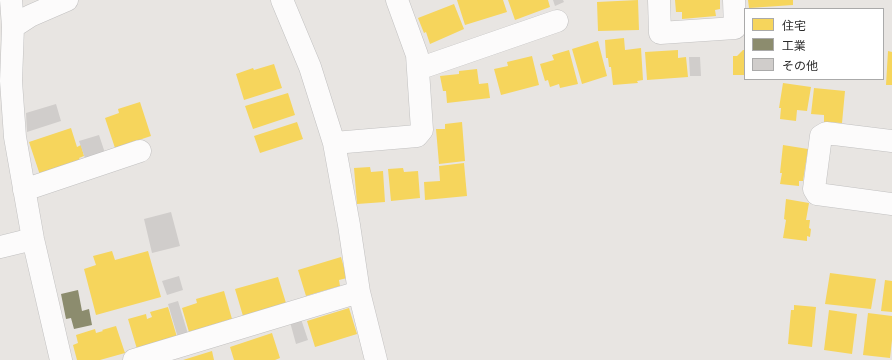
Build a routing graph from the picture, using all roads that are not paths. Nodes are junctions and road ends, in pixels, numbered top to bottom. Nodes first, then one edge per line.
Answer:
1 (11, 0) edge
2 (67, 0) edge
3 (282, 0) edge
4 (397, 0) edge
5 (659, 0) edge
6 (734, 0) edge
7 (557, 21) dead end
8 (13, 27) junction
9 (418, 69) junction
10 (6, 82) edge
11 (892, 141) edge
12 (334, 143) junction
13 (140, 151) dead end
14 (24, 190) junction
15 (892, 204) edge
16 (33, 238) junction
17 (0, 247) edge
18 (359, 292) junction
19 (61, 360) edge
20 (134, 360) edge
21 (376, 360) edge

1 - 8 street
2 - 8 street
3 - 12 street
4 - 9 street
5 - 6 street
7 - 9 street
8 - 10 street
9 - 12 street
10 - 14 street
11 - 15 street
12 - 18 street
13 - 14 street
14 - 16 street
16 - 17 street
16 - 19 street
18 - 20 street
18 - 21 street

